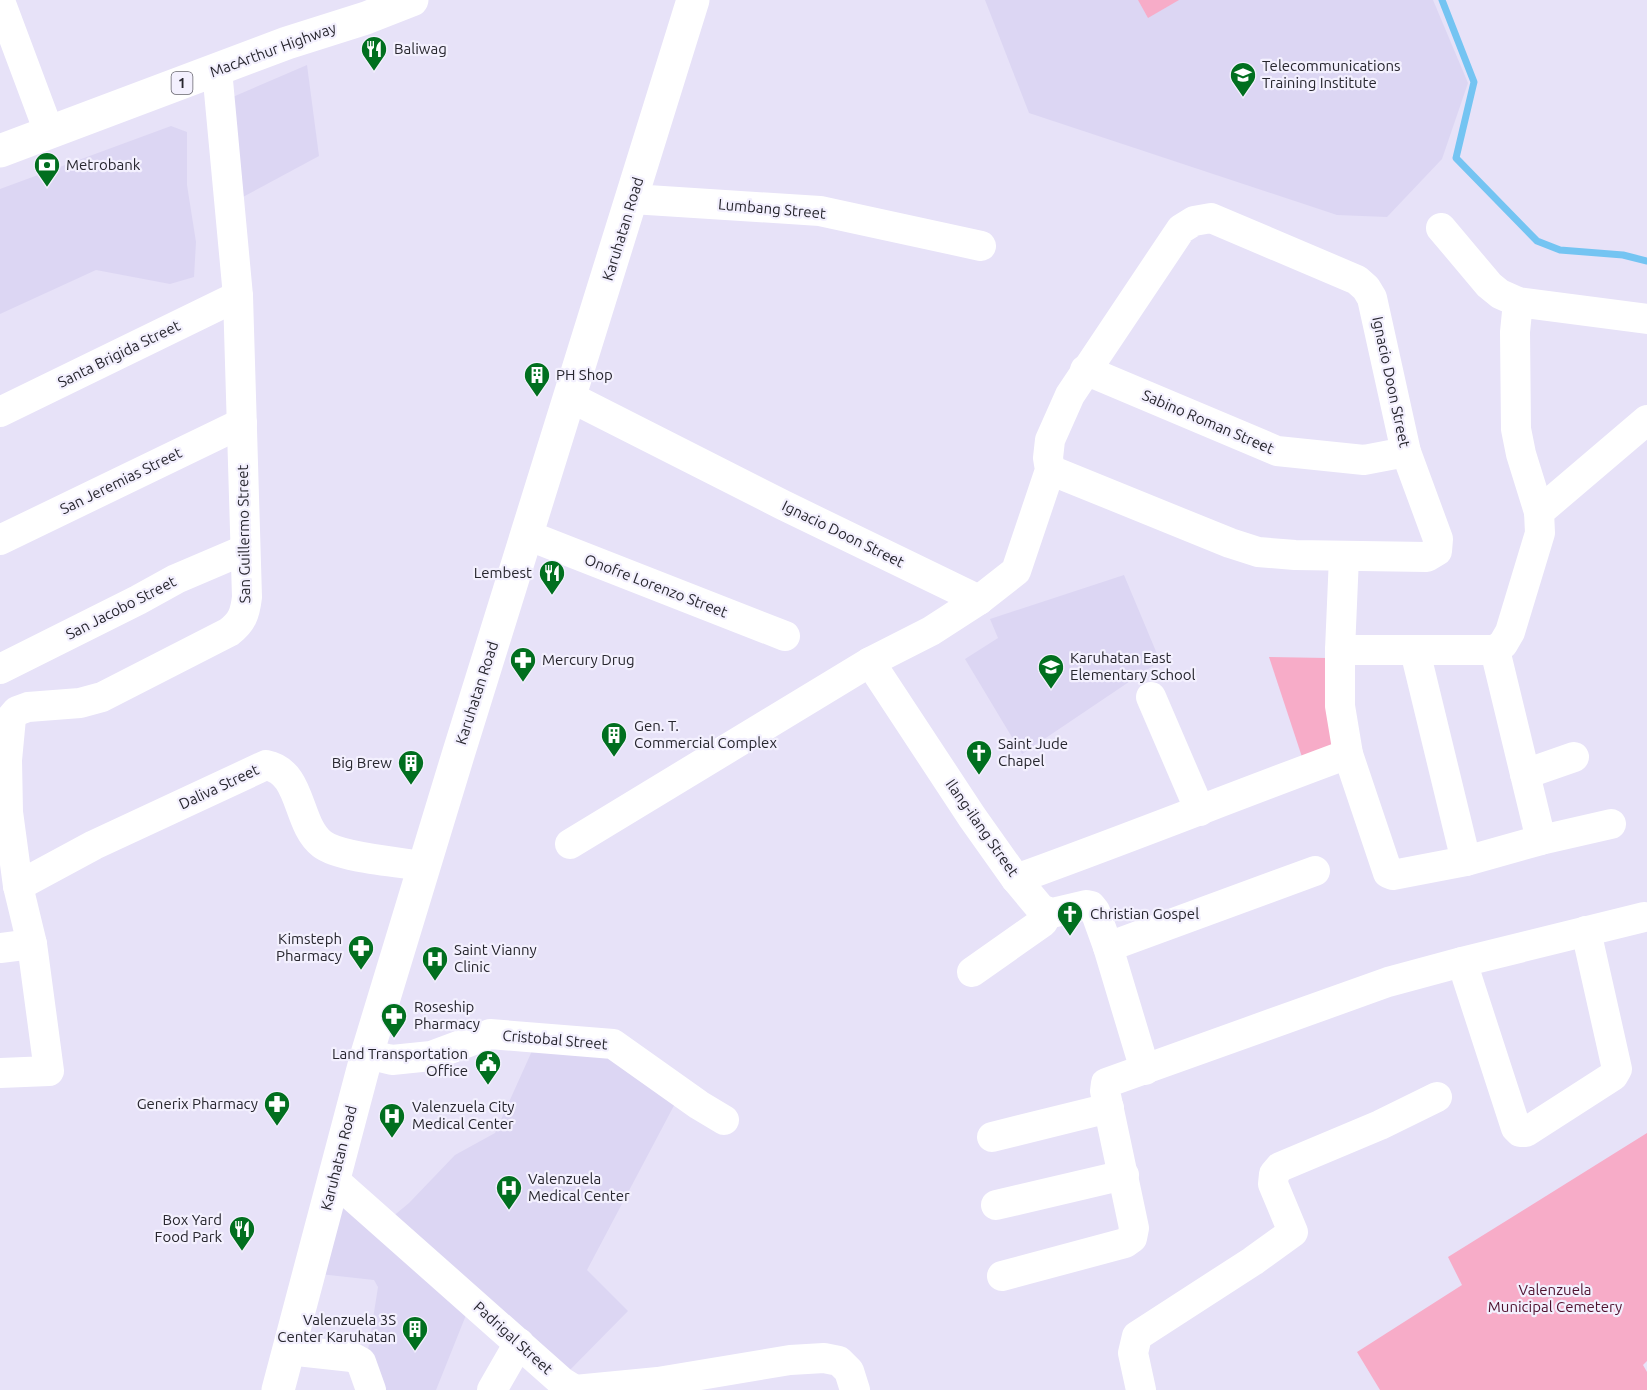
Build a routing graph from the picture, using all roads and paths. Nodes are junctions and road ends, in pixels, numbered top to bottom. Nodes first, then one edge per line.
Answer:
1 (412, 0) edge
2 (693, 0) edge
3 (0, 1) edge
4 (363, 9) edge
5 (217, 70) junction
6 (49, 132) junction
7 (0, 151) edge
8 (632, 199) junction
9 (1440, 228) dead end
10 (981, 246) dead end
11 (238, 296) junction
12 (1518, 303) junction
13 (1647, 319) edge
14 (1085, 370) junction
15 (570, 397) junction
16 (0, 412) edge
17 (1647, 420) edge
18 (242, 423) junction
19 (1406, 452) junction
20 (1050, 470) junction
21 (1539, 512) junction
22 (527, 535) junction
23 (0, 540) edge
24 (244, 550) junction
25 (1344, 557) junction
26 (979, 600) junction
27 (785, 636) dead end
28 (1340, 650) junction
29 (1495, 650) junction
30 (1415, 651) junction
31 (870, 662) junction
32 (0, 669) edge
33 (1151, 697) dead end
34 (1348, 754) junction
35 (1574, 757) dead end
36 (3, 760) edge
37 (1525, 774) junction
38 (1200, 811) junction
39 (4, 812) edge
40 (1611, 824) dead end
41 (1540, 840) junction
42 (570, 844) dead end
43 (1466, 861) junction
44 (424, 866) junction
45 (1315, 871) dead end
46 (1016, 879) junction
47 (18, 886) junction
48 (1047, 913) junction
49 (1644, 917) dead end
50 (1586, 931) junction
51 (32, 945) junction
52 (1108, 947) junction
53 (0, 948) edge
54 (1462, 962) junction
55 (972, 972) dead end
56 (367, 1054) junction
57 (1145, 1070) junction
58 (0, 1073) edge
59 (1437, 1097) dead end
60 (1109, 1108) junction
61 (724, 1120) dead end
62 (992, 1137) dead end
63 (1124, 1175) junction
64 (334, 1180) junction
65 (996, 1205) dead end
66 (1002, 1276) dead end
67 (519, 1343) junction
68 (288, 1350) junction
69 (659, 1386) edge
70 (278, 1390) edge
71 (371, 1390) edge
72 (492, 1390) edge
73 (855, 1390) edge
74 (1141, 1390) edge

1 - 4 main road, MacArthur Highway / 1
2 - 8 main road, Karuhatan Road
3 - 6 street
4 - 5 main road, MacArthur Highway / 1
5 - 6 main road, MacArthur Highway / 1
5 - 11 street, San Guillermo Street
6 - 7 main road, MacArthur Highway / 1
8 - 10 street, Lumbang Street
8 - 15 main road, Karuhatan Road
9 - 12 street
11 - 16 street, Santa Brigida Street
11 - 18 street, San Guillermo Street
12 - 13 street
12 - 21 street
14 - 19 street, Sabino Roman Street
14 - 19 street, Ignacio Doon Street
14 - 20 street, Ignacio Doon Street
15 - 22 main road, Karuhatan Road
15 - 26 street, Ignacio Doon Street
17 - 21 street
18 - 23 street, San Jeremias Street
18 - 24 street, San Guillermo Street
19 - 25 street, Ignacio Doon Street
20 - 25 street, Ignacio Doon Street
20 - 26 street, Ignacio Doon Street
21 - 29 street
22 - 27 street, Onofre Lorenzo Street
22 - 44 main road, Karuhatan Road
24 - 32 street, San Jacobo Street
24 - 36 street, San Guillermo Street
25 - 28 street
26 - 31 street
28 - 30 street
28 - 34 street
29 - 30 street
29 - 37 street
30 - 43 street
31 - 42 street
31 - 46 street, Ilang-ilang Street
33 - 38 street
34 - 38 street
34 - 43 street
35 - 37 street
36 - 39 street, San Guillermo Street
37 - 41 street
38 - 46 street
39 - 47 street, San Guillermo Street
40 - 41 street
41 - 43 street
44 - 47 street, Daliva Street
44 - 56 main road, Karuhatan Road
45 - 52 street
46 - 48 street, Ilang-ilang Street
47 - 51 street, San Guillermo Street
48 - 52 street
48 - 55 street
49 - 50 street
50 - 54 street
50 - 54 street
51 - 53 street
51 - 58 street, San Guillermo Street
52 - 57 street
54 - 57 street
56 - 61 street, Cristobal Street
56 - 64 main road, Karuhatan Road
57 - 60 street
59 - 74 street
60 - 62 street
60 - 63 street
63 - 65 street
63 - 66 street
64 - 67 street, Padrigal Street
64 - 68 main road, Karuhatan Road
67 - 69 street, Padrigal Street
67 - 72 street
68 - 70 main road, Karuhatan Road
68 - 71 street
69 - 73 street, Padrigal Street

